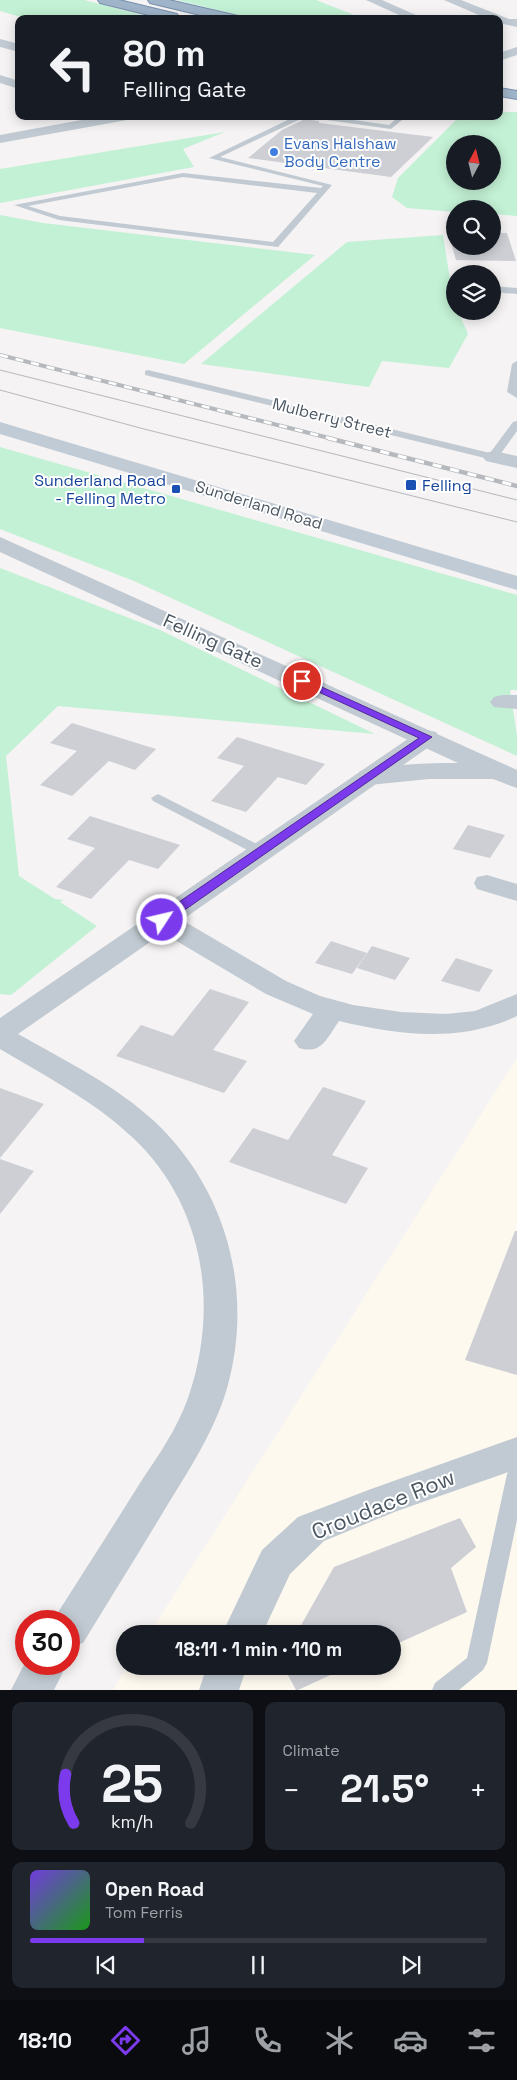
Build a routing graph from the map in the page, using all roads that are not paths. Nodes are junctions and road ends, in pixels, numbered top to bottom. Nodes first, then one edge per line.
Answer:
1 (104, 0) edge
2 (154, 0) edge
3 (372, 0) edge
4 (456, 1) edge
5 (166, 15) edge
6 (217, 15) edge
7 (409, 15) edge
8 (490, 15) edge
9 (503, 20) edge
10 (517, 23) edge
11 (0, 43) edge
12 (15, 47) edge
13 (517, 51) edge
14 (503, 56) edge
15 (1, 80) edge
16 (503, 80) edge
17 (517, 82) edge
18 (15, 84) edge
19 (503, 93) edge
20 (517, 95) edge
21 (103, 120) edge
22 (294, 120) edge
23 (338, 120) edge
24 (399, 120) edge
25 (0, 139) edge
26 (324, 190) junction
27 (501, 289) edge
28 (517, 290) edge
29 (517, 364) edge
30 (148, 373) dead end
31 (517, 395) edge
32 (517, 424) edge
33 (0, 428) edge
34 (493, 457) junction
35 (517, 462) edge
36 (0, 544) edge
37 (517, 583) edge
38 (427, 737) junction
39 (510, 776) edge
40 (369, 777) junction
41 (158, 798) dead end
42 (260, 851) junction
43 (487, 883) dead end
44 (517, 893) edge
45 (162, 920) junction
46 (517, 1004) edge
47 (330, 1010) junction
48 (0, 1034) edge
49 (309, 1041) dead end
50 (517, 1453) edge
51 (517, 1474) edge
52 (80, 1612) edge
53 (246, 1625) edge
54 (41, 1675) edge
55 (224, 1675) edge
56 (31, 1690) edge
57 (219, 1690) edge
58 (443, 1690) edge

1 - 5 highway
2 - 6 highway
3 - 7 street
4 - 8 street
9 - 10 street
11 - 12 street
13 - 14 street
15 - 18 street
16 - 17 highway
19 - 20 highway
21 - 25 street
22 - 26 lane
23 - 24 lane
26 - 26 lane
27 - 28 lane
29 - 31 lane
30 - 34 lane, Mulberry Street
32 - 34 lane
33 - 37 main road, Sunderland Road
34 - 35 street, Mulberry Street
36 - 38 street, Felling Gate
38 - 39 street, Felling Gate
38 - 40 street
39 - 40 street
40 - 42 street
41 - 42 lane
42 - 45 street
43 - 44 street
45 - 47 street
45 - 48 street
46 - 47 street
47 - 49 street
48 - 52 street
50 - 53 street, Croudace Row
51 - 58 lane
54 - 56 street
55 - 57 street

